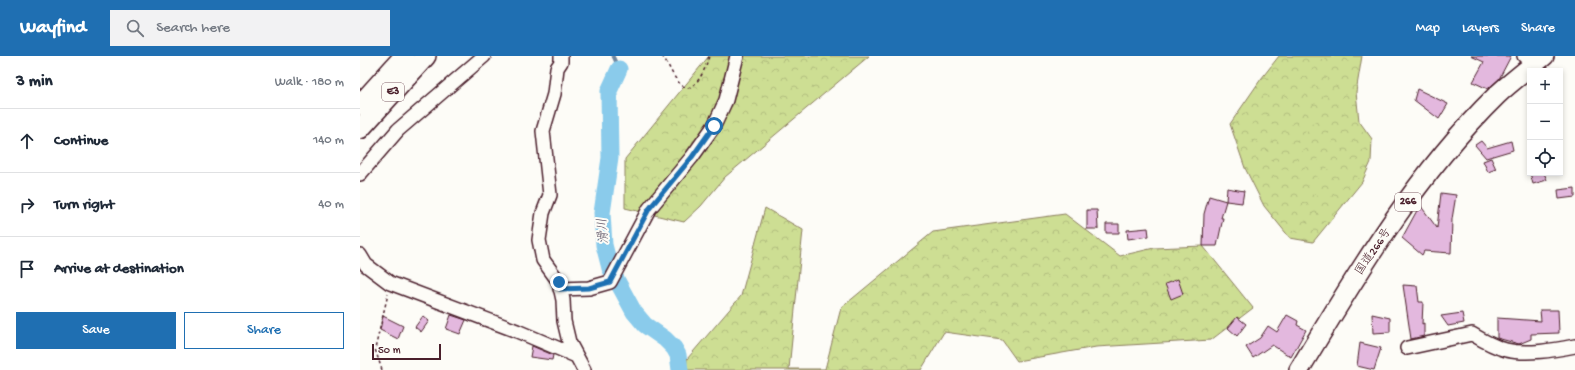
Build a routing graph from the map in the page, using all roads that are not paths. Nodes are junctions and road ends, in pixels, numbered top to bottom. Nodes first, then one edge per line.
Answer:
1 (404, 56) edge
2 (426, 56) edge
3 (484, 56) edge
4 (561, 56) edge
5 (737, 56) edge
6 (1534, 59) edge
7 (360, 105) edge
8 (360, 130) edge
9 (360, 174) edge
10 (360, 255) edge
11 (560, 289) junction
12 (1575, 346) edge
13 (1407, 348) dead end
14 (576, 356) junction
15 (584, 370) edge
16 (1299, 370) edge

1 - 7 highway, E3
2 - 8 highway, E3
3 - 9 street
4 - 11 street
5 - 11 street
6 - 16 highway, 国道266号 / 266
10 - 14 street
11 - 14 street
12 - 13 street
14 - 15 street

